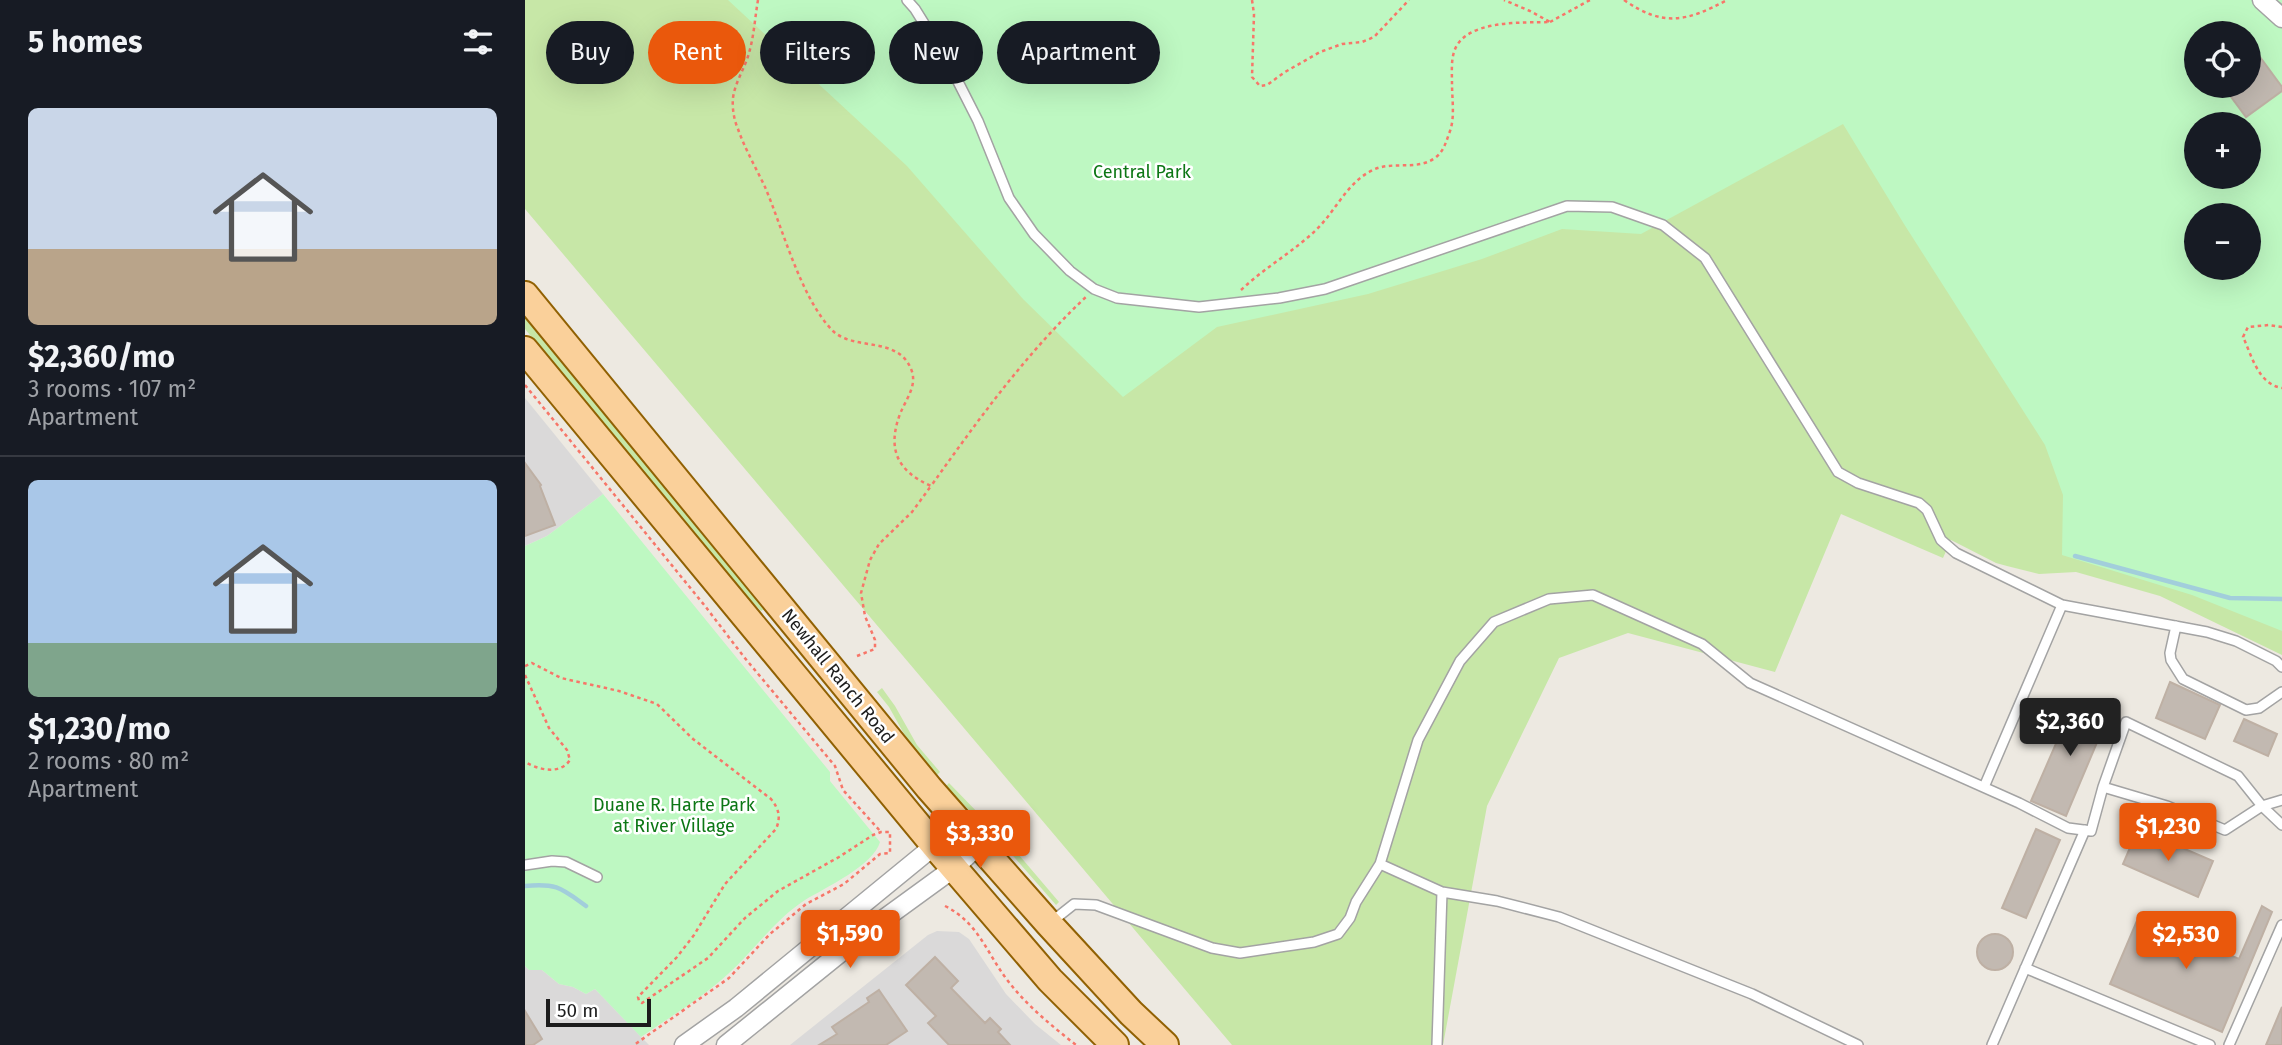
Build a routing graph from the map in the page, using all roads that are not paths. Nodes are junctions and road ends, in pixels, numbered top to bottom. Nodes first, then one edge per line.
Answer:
1 (907, 0) edge
2 (2262, 0) edge
3 (2282, 18) edge
4 (525, 295) edge
5 (525, 350) edge
6 (2062, 605) junction
7 (2176, 626) junction
8 (2282, 667) edge
9 (2282, 692) edge
10 (2103, 787) junction
11 (1984, 788) junction
12 (2282, 800) edge
13 (2262, 806) junction
14 (962, 823) junction
15 (2282, 825) edge
16 (2085, 830) junction
17 (980, 844) junction
18 (935, 846) junction
19 (1380, 864) junction
20 (525, 865) edge
21 (954, 868) junction
22 (597, 877) dead end
23 (1442, 891) junction
24 (1049, 924) junction
25 (2282, 925) edge
26 (2025, 968) junction
27 (684, 1045) edge
28 (726, 1045) edge
29 (1115, 1045) edge
30 (1165, 1045) edge
31 (1437, 1045) edge
32 (1859, 1045) edge
33 (1992, 1045) edge
34 (2210, 1045) edge
35 (2229, 1045) edge

1 - 6 lane
2 - 3 street
4 - 14 main road, Newhall Ranch Road
5 - 18 main road, Newhall Ranch Road
6 - 7 lane
6 - 11 lane
7 - 8 lane
7 - 9 lane
10 - 13 lane
10 - 13 lane
10 - 16 lane
11 - 16 lane
11 - 19 lane
12 - 13 lane
13 - 15 lane
14 - 17 main road, Newhall Ranch Road
14 - 18 street
16 - 26 lane
17 - 21 street
17 - 24 main road, Newhall Ranch Road
18 - 21 main road, Newhall Ranch Road
18 - 27 street
19 - 23 lane
19 - 24 lane
20 - 22 lane
21 - 28 street
21 - 29 main road, Newhall Ranch Road
23 - 31 lane
23 - 32 lane
24 - 30 main road, Newhall Ranch Road
25 - 35 lane
26 - 33 lane
26 - 34 lane

